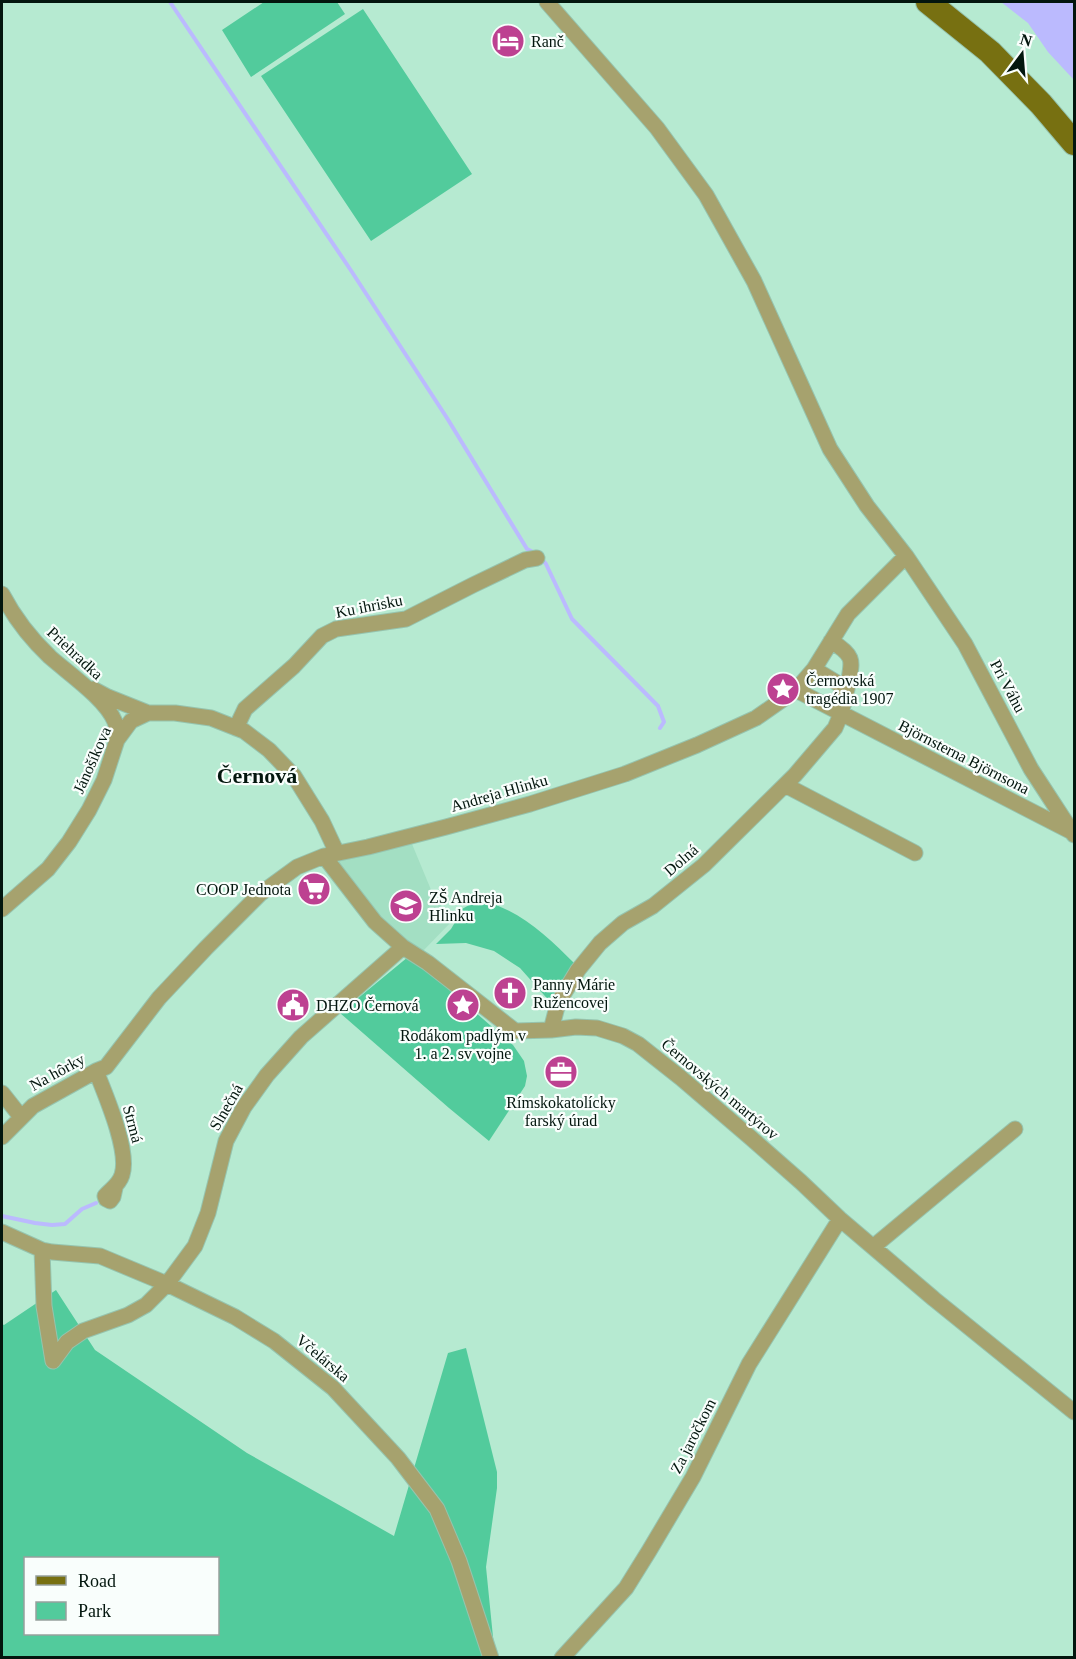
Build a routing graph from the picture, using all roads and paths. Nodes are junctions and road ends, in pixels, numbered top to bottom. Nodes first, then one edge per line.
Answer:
1 (546, 2) edge
2 (928, 2) edge
3 (1074, 143) edge
4 (906, 556) junction
5 (537, 558) dead end
6 (2, 594) edge
7 (831, 641) junction
8 (814, 669) junction
9 (77, 680) junction
10 (847, 689) junction
11 (796, 690) junction
12 (148, 713) junction
13 (841, 714) junction
14 (236, 728) junction
15 (117, 741) junction
16 (784, 785) junction
17 (1072, 833) edge
18 (915, 853) dead end
19 (330, 854) junction
20 (2, 909) edge
21 (403, 947) junction
22 (551, 1030) junction
23 (101, 1069) junction
24 (2, 1094) edge
25 (21, 1117) junction
26 (1015, 1129) dead end
27 (2, 1137) edge
28 (115, 1188) dead end
29 (840, 1219) junction
30 (2, 1233) edge
31 (873, 1246) junction
32 (42, 1250) junction
33 (167, 1284) junction
34 (1074, 1412) edge
35 (491, 1658) edge
36 (562, 1658) edge

1 - 4 street, Pri Váhu
2 - 3 main road
4 - 7 street, Andreja Hlinku
4 - 17 street, Pri Váhu
5 - 14 street, Ku ihrisku
6 - 9 street, Priehradka
7 - 8 street, Andreja Hlinku
7 - 10 street, Dolná
8 - 10 street
8 - 11 street, Andreja Hlinku
9 - 12 street
9 - 15 street, Priehradka
10 - 13 street, Dolná
11 - 13 street, Björnsterna Björnsona
11 - 19 street, Andreja Hlinku
12 - 14 street
12 - 15 street, Jánošíkova
13 - 16 street, Dolná
13 - 17 street, Björnsterna Björnsona
14 - 19 street
15 - 20 street, Jánošíkova
16 - 18 street
16 - 22 street, Dolná
19 - 21 street, Černovských martýrov
19 - 23 street, Andreja Hlinku
21 - 22 street, Černovských martýrov
21 - 33 street, Slnečná
22 - 29 street, Černovských martýrov
23 - 25 street, Na hôrky
23 - 28 street, Strmá
24 - 25 street
25 - 27 street, Na hôrky
26 - 31 street
29 - 31 street, Černovských martýrov
29 - 36 street, Za jaročkom
30 - 32 street, Včelárska
31 - 34 street, Černovských martýrov
32 - 33 street, Včelárska
32 - 33 street, Slnečná
33 - 35 street, Včelárska

